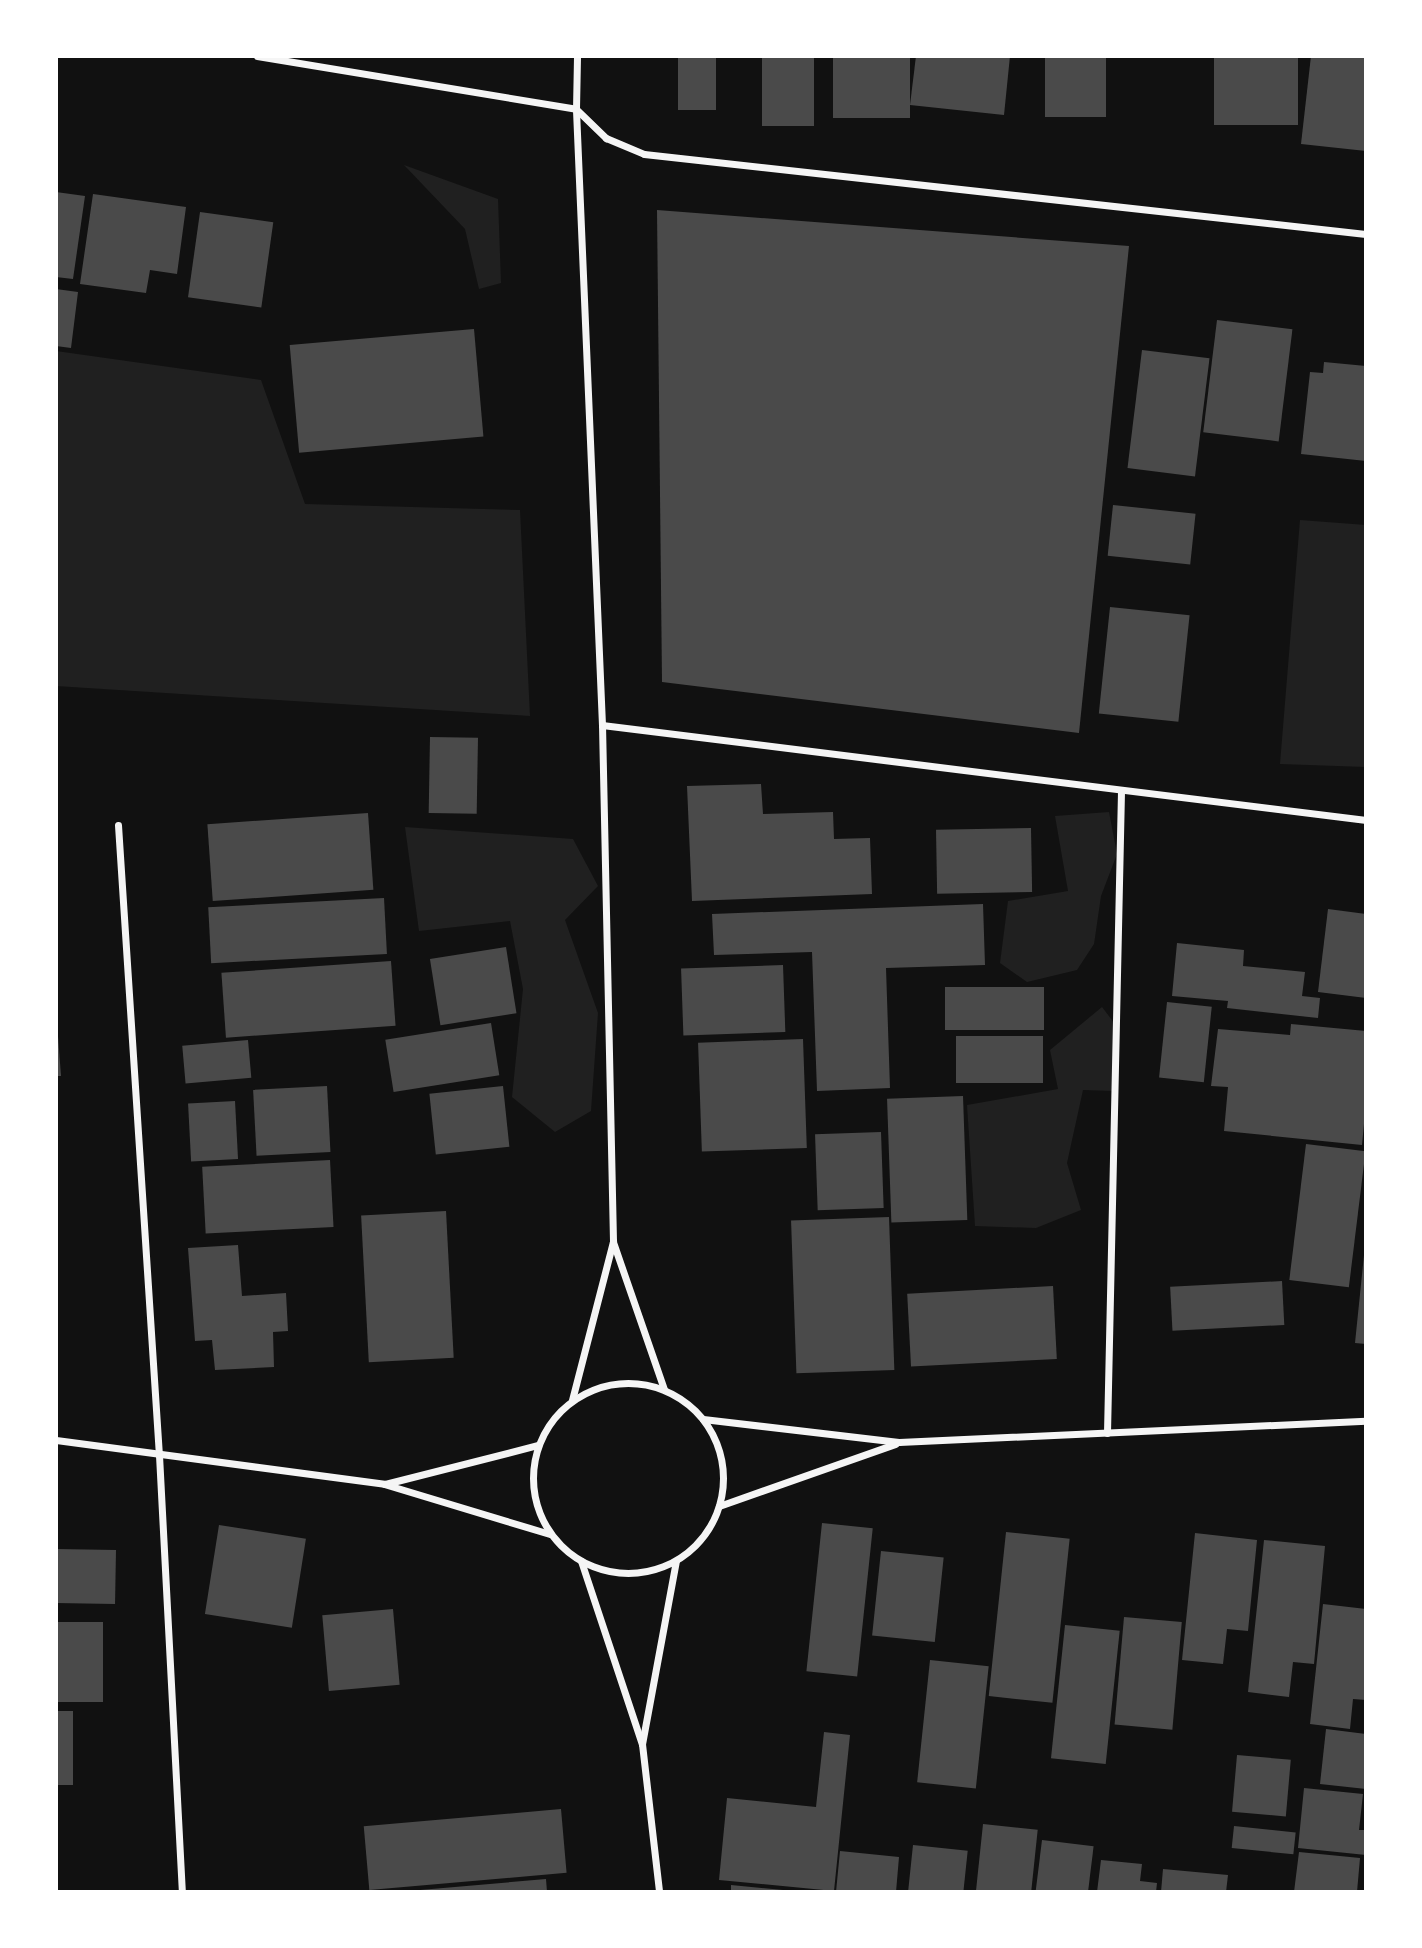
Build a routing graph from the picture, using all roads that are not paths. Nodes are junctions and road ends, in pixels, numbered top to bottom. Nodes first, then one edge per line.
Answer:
1 (257, 56) edge
2 (577, 56) edge
3 (576, 109) junction
4 (1366, 234) edge
5 (602, 725) junction
6 (1121, 792) junction
7 (1366, 820) edge
8 (118, 825) dead end
9 (613, 1241) junction
10 (664, 1389) junction
11 (572, 1400) junction
12 (703, 1419) junction
13 (1366, 1422) edge
14 (1107, 1433) junction
15 (56, 1440) edge
16 (899, 1442) junction
17 (538, 1445) junction
18 (159, 1455) junction
19 (384, 1484) junction
20 (719, 1506) junction
21 (550, 1534) junction
22 (581, 1561) junction
23 (676, 1561) junction
24 (642, 1744) junction
25 (182, 1892) edge
26 (659, 1892) edge

1 - 3 street
2 - 3 street
3 - 4 street
3 - 5 street
5 - 6 street
5 - 9 street
6 - 7 street
6 - 14 street
8 - 18 street
9 - 10 street
9 - 11 street
10 - 11 street
10 - 12 street
11 - 17 street
12 - 16 street
12 - 20 street
13 - 14 street
14 - 16 street
15 - 18 street
16 - 20 street
17 - 19 street
17 - 21 street
18 - 19 street
18 - 25 street
19 - 21 street
20 - 23 street
21 - 22 street
22 - 23 street
22 - 24 street
23 - 24 street
24 - 26 street

